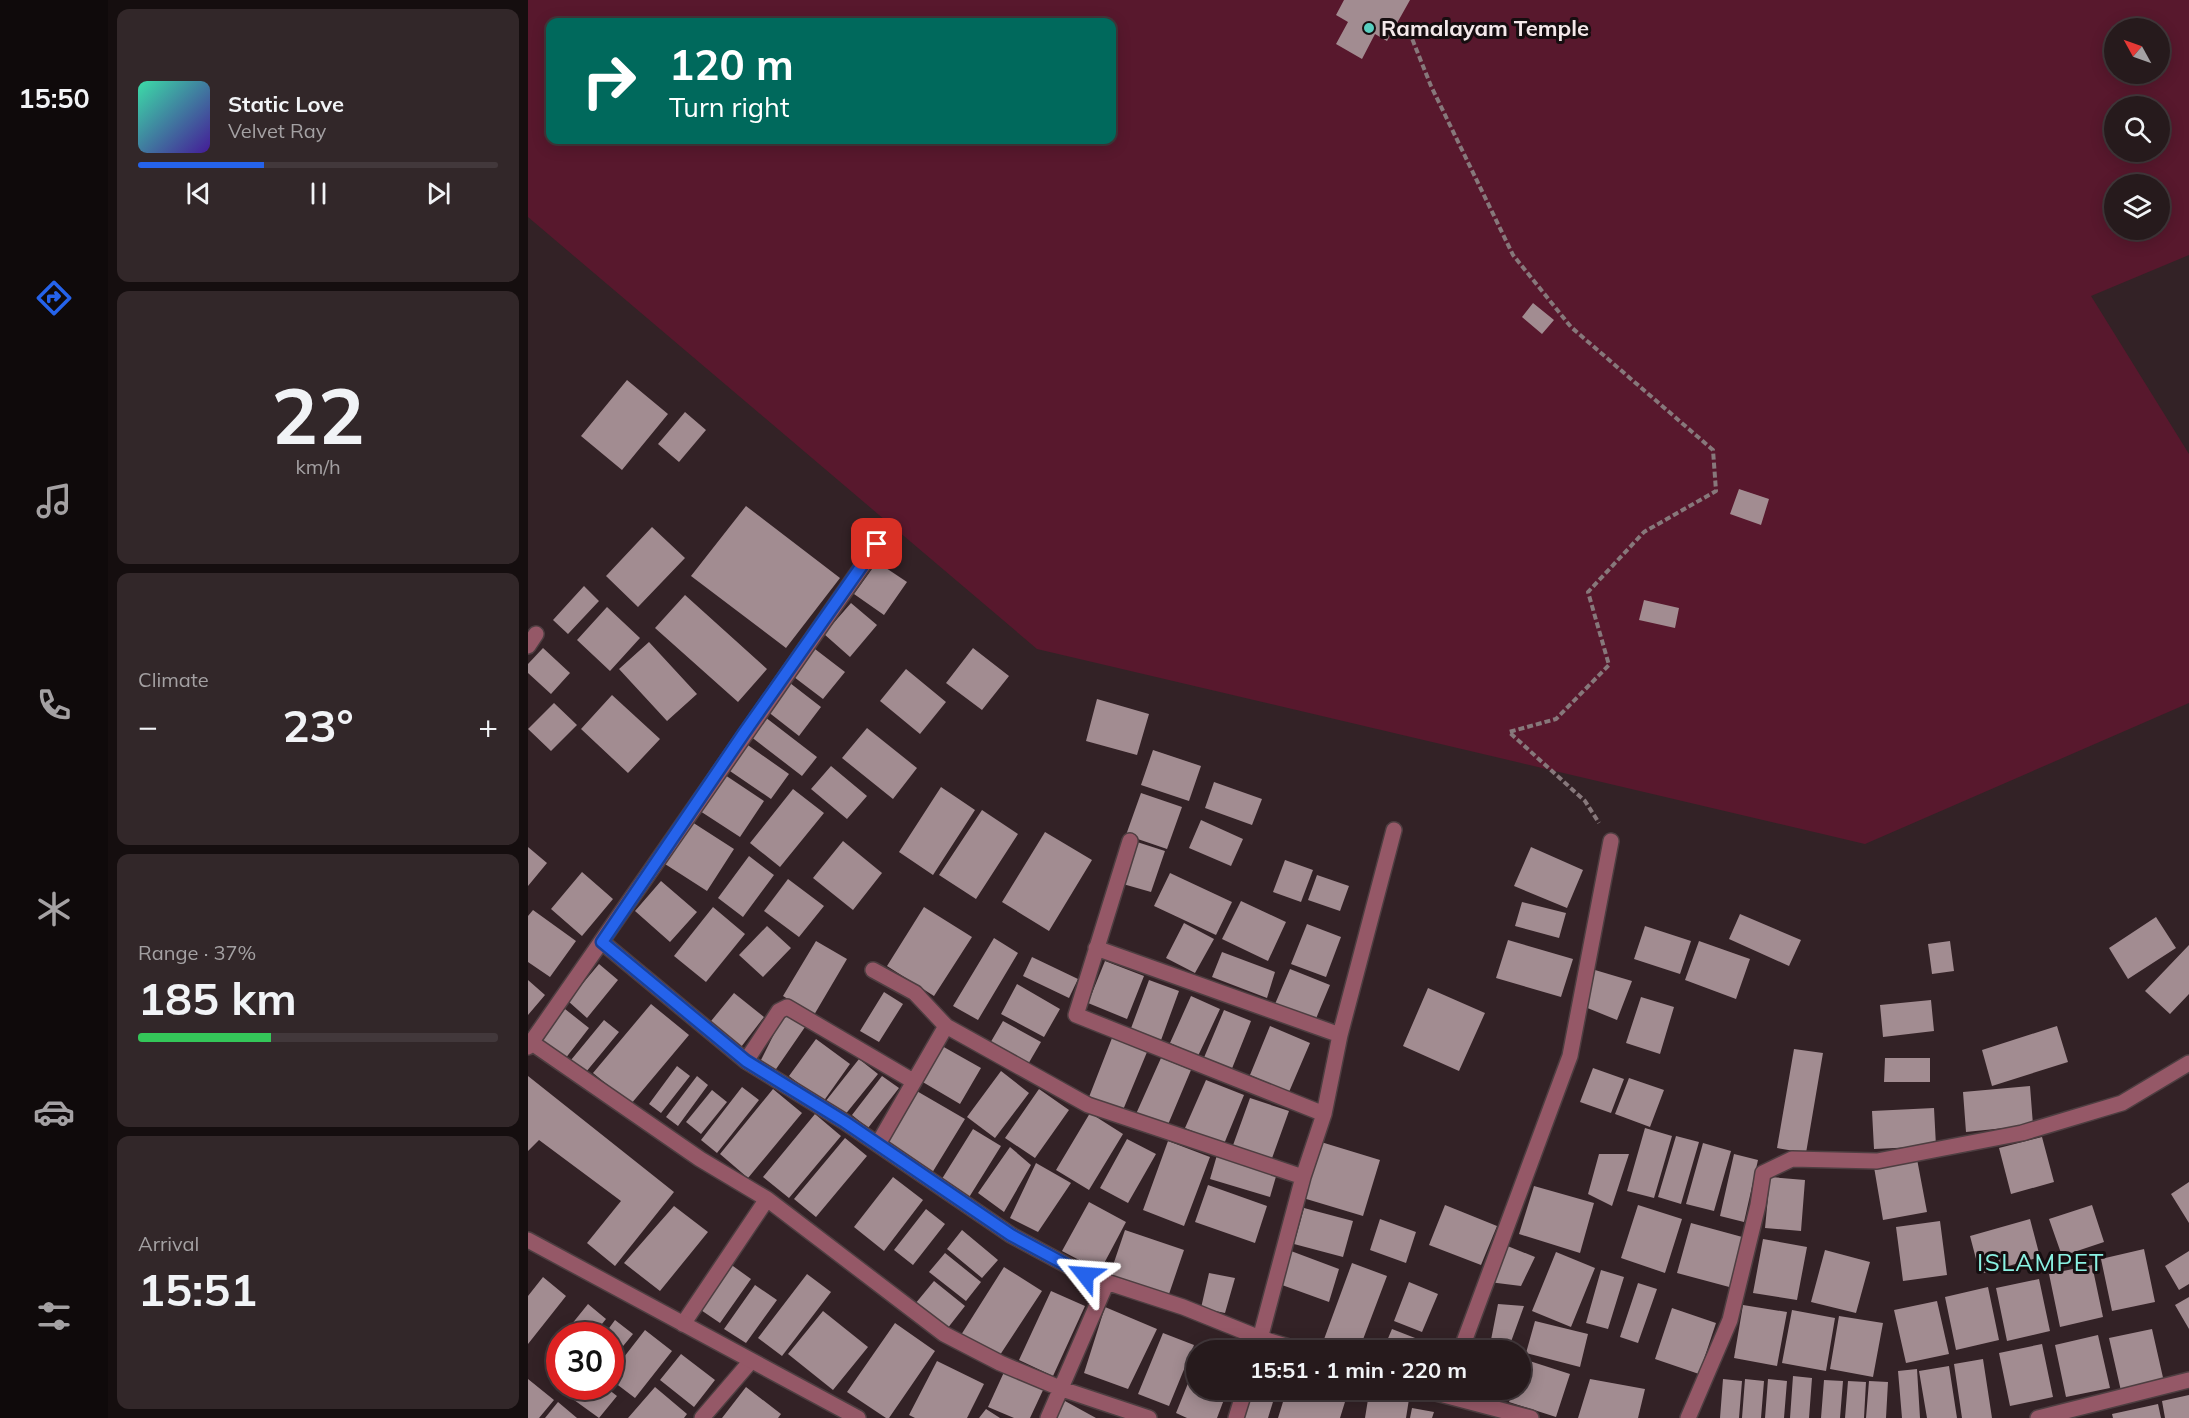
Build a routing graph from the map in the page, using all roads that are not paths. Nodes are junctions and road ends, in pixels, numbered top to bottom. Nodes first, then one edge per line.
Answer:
1 (877, 544) dead end
2 (1394, 830) dead end
3 (1130, 841) dead end
4 (1611, 841) road end
5 (602, 942) junction
6 (1096, 948) junction
7 (873, 970) dead end
8 (946, 1026) junction
9 (1340, 1035) junction
10 (530, 1045) edge
11 (746, 1061) junction
12 (2189, 1063) edge
13 (913, 1081) junction
14 (1324, 1114) junction
15 (878, 1144) junction
16 (1304, 1177) junction
17 (768, 1199) junction
18 (528, 1240) edge
19 (1107, 1282) junction
20 (683, 1324) junction
21 (1250, 1340) edge
22 (1259, 1340) edge
23 (1465, 1340) edge
24 (751, 1361) junction
25 (2189, 1380) edge
26 (1062, 1389) junction
27 (1242, 1400) edge
28 (1466, 1400) edge
29 (1511, 1416) edge
30 (702, 1418) edge
31 (858, 1418) edge
32 (1048, 1418) edge
33 (1149, 1418) edge
34 (1236, 1418) edge
35 (1532, 1418) edge
36 (1688, 1418) edge
37 (2037, 1418) edge

1 - 5 street
2 - 9 street
3 - 6 street
4 - 23 street
5 - 10 street
5 - 11 street
6 - 9 street
6 - 14 street
7 - 8 street
8 - 13 street
8 - 16 street
9 - 14 street
10 - 17 street
11 - 13 street
11 - 15 street
12 - 36 street
13 - 15 street
14 - 16 street
15 - 19 street
16 - 22 street
17 - 20 street
17 - 26 street
18 - 20 street
19 - 21 street
19 - 26 street
20 - 24 street
24 - 30 street
24 - 31 street
25 - 37 street
26 - 32 street
26 - 33 street
27 - 34 street
28 - 29 street
29 - 35 street

